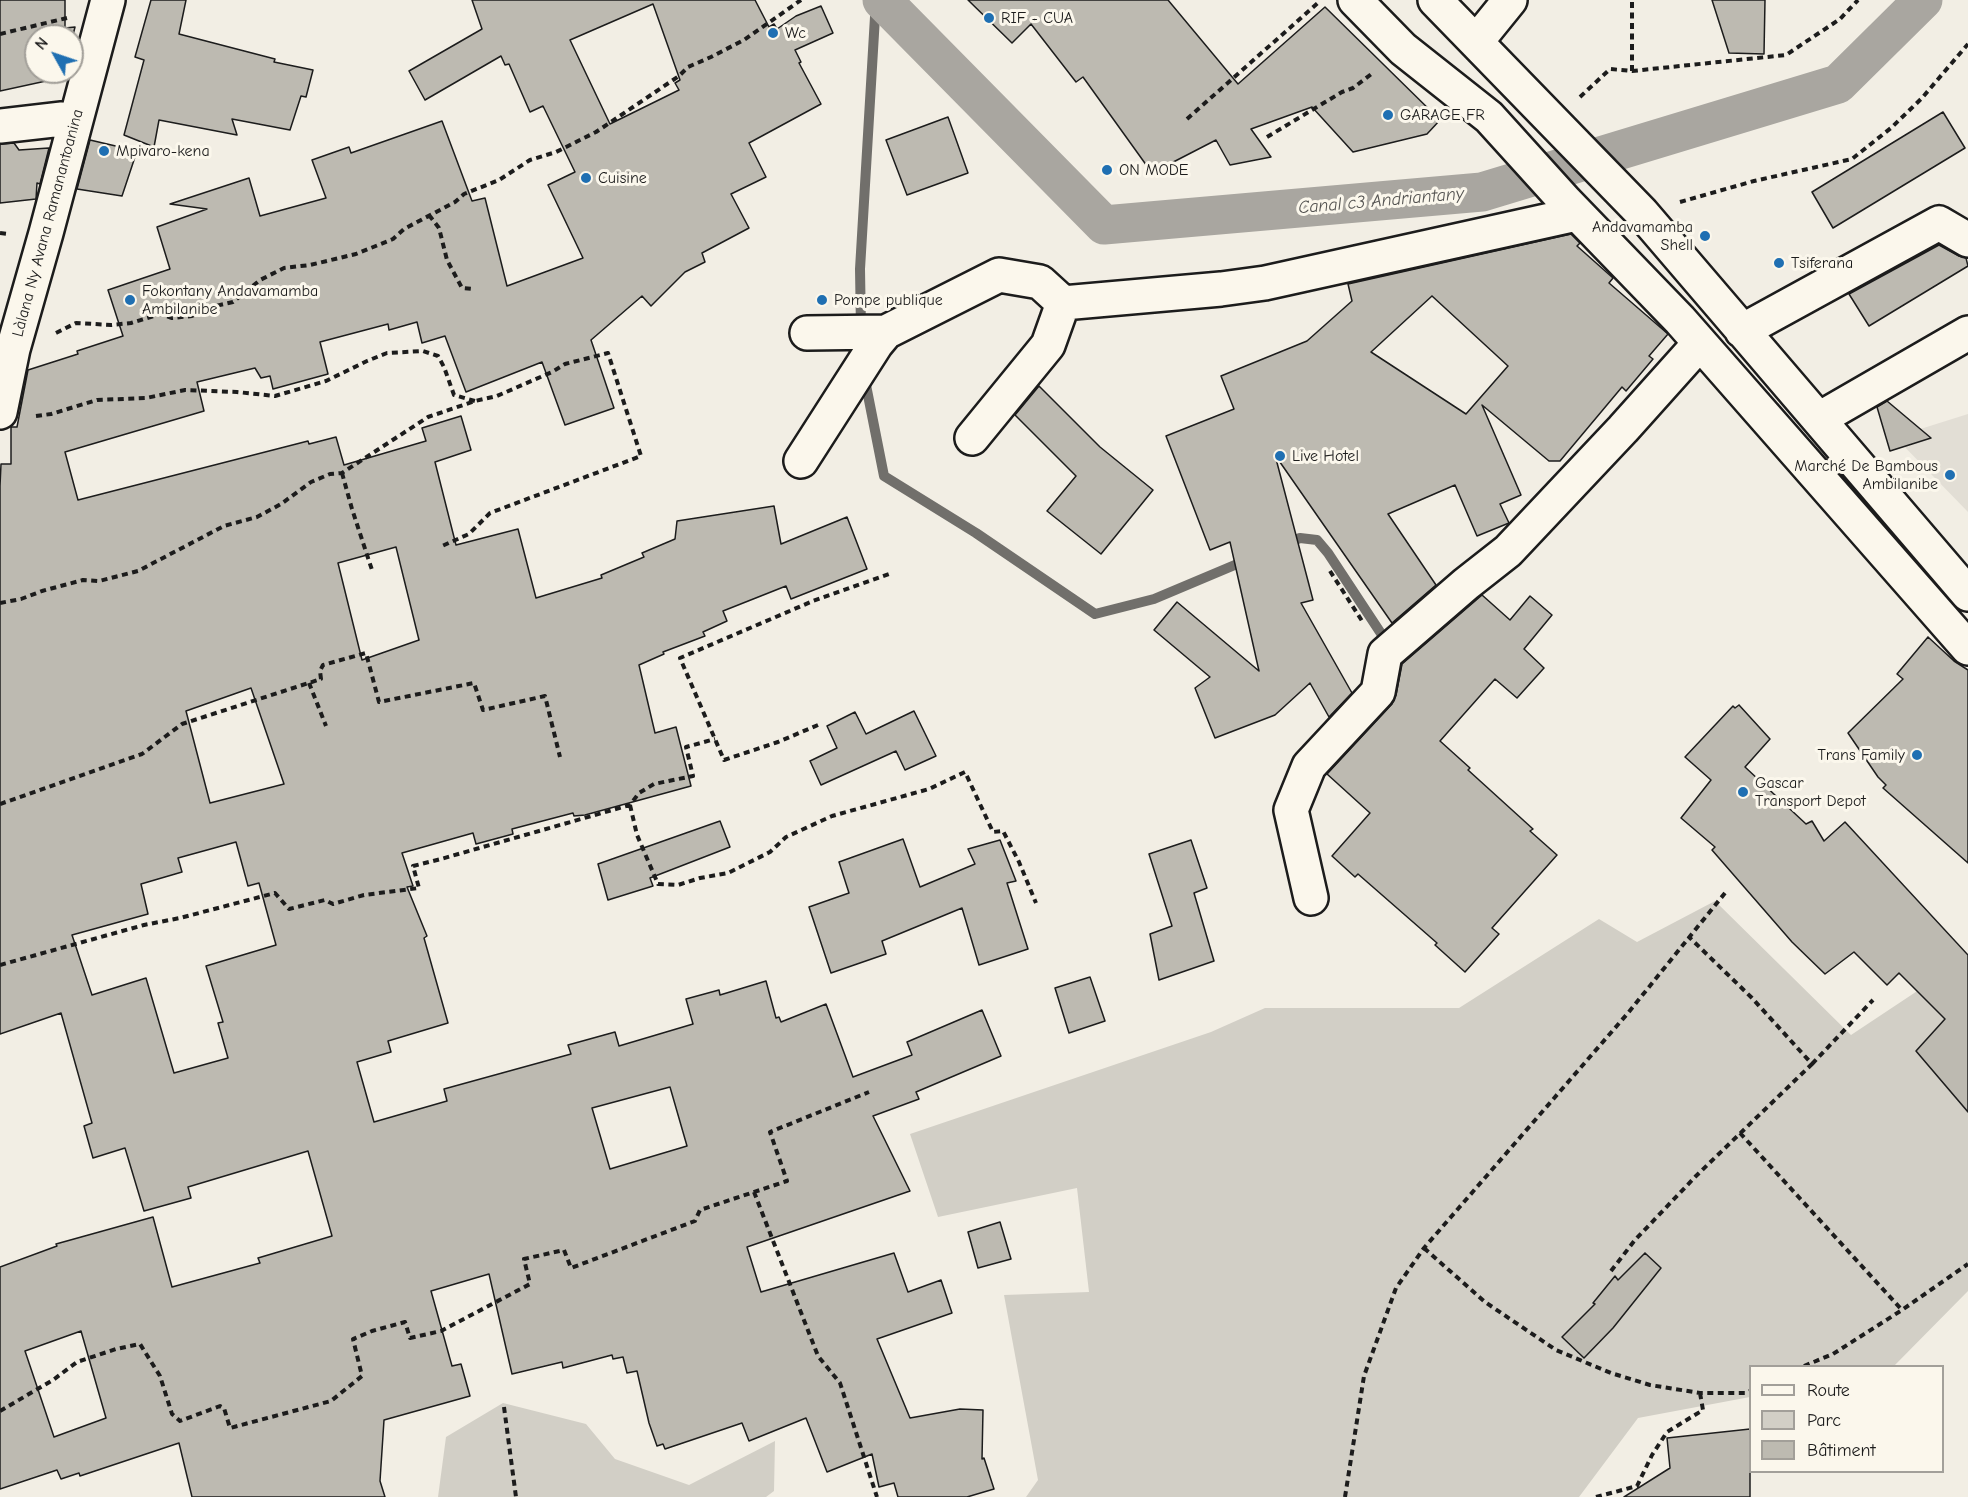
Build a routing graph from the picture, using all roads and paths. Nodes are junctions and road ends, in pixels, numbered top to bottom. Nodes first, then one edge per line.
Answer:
1 (108, 0) edge
2 (801, 0) edge
3 (1322, 0) edge
4 (1356, 0) edge
5 (1435, 0) edge
6 (1510, 0) edge
7 (1632, 0) edge
8 (1858, 0) edge
9 (73, 16) dead end
10 (0, 34) edge
11 (1476, 42) junction
12 (1968, 44) edge
13 (1403, 49) junction
14 (1632, 71) junction
15 (62, 119) dead end
16 (1187, 119) dead end
17 (0, 126) edge
18 (1560, 129) junction
19 (1267, 136) dead end
20 (1636, 207) junction
21 (1571, 208) junction
22 (429, 215) junction
23 (1968, 240) edge
24 (473, 289) dead end
25 (1063, 303) junction
26 (1742, 331) junction
27 (820, 332) dead end
28 (1968, 333) edge
29 (878, 336) junction
30 (1700, 343) junction
31 (13, 349) junction
32 (475, 401) junction
33 (15, 415) edge
34 (1819, 419) junction
35 (972, 438) dead end
36 (801, 461) dead end
37 (342, 473) junction
38 (442, 546) dead end
39 (372, 570) dead end
40 (1330, 571) dead end
41 (892, 573) dead end
42 (1968, 594) edge
43 (0, 603) edge
44 (1968, 648) edge
45 (1384, 654) junction
46 (309, 683) junction
47 (818, 725) dead end
48 (326, 726) dead end
49 (715, 739) junction
50 (561, 757) dead end
51 (0, 804) edge
52 (630, 805) junction
53 (1725, 893) dead end
54 (1311, 898) dead end
55 (1036, 903) dead end
56 (1688, 936) junction
57 (0, 965) edge
58 (1873, 1000) dead end
59 (1812, 1064) junction
60 (869, 1092) dead end
61 (1740, 1133) junction
62 (754, 1192) junction
63 (1424, 1248) junction
64 (1968, 1264) edge
65 (1611, 1270) dead end
66 (1902, 1310) junction
67 (1806, 1365) edge
68 (1749, 1391) edge
69 (1700, 1392) junction
70 (504, 1407) dead end
71 (0, 1411) edge
72 (516, 1497) edge
73 (877, 1497) edge
74 (1345, 1497) edge
75 (1596, 1497) edge

1 - 31 street, Làlana Ny Avana Ramanantoanina
2 - 22 path
3 - 16 path
4 - 13 street
5 - 11 street
6 - 11 street
7 - 14 path
8 - 14 path
9 - 10 path
11 - 18 street
12 - 20 path
13 - 19 path
13 - 21 street
14 - 18 path
15 - 17 street
18 - 20 street
20 - 26 street
21 - 25 street
21 - 30 street
22 - 24 path
22 - 31 path
23 - 26 street
25 - 29 street
25 - 35 street
26 - 34 street
27 - 29 street
28 - 34 street
29 - 36 street
30 - 44 street
30 - 45 street
31 - 33 street, Làlana Ny Avana Ramanantoanina
32 - 33 path
32 - 37 path
32 - 38 path
34 - 42 street
37 - 39 path
37 - 43 path
40 - 45 path
41 - 49 path
45 - 54 street
46 - 48 path
46 - 50 path
46 - 51 path
47 - 49 path
49 - 52 path
52 - 55 path
52 - 57 path
53 - 56 path
56 - 59 path
56 - 63 path
58 - 59 path
59 - 61 path
60 - 62 path
61 - 65 path
61 - 66 path
62 - 71 path
62 - 73 path
63 - 69 path
63 - 74 path
64 - 66 path
66 - 67 path
68 - 69 path
69 - 75 path
70 - 72 path

